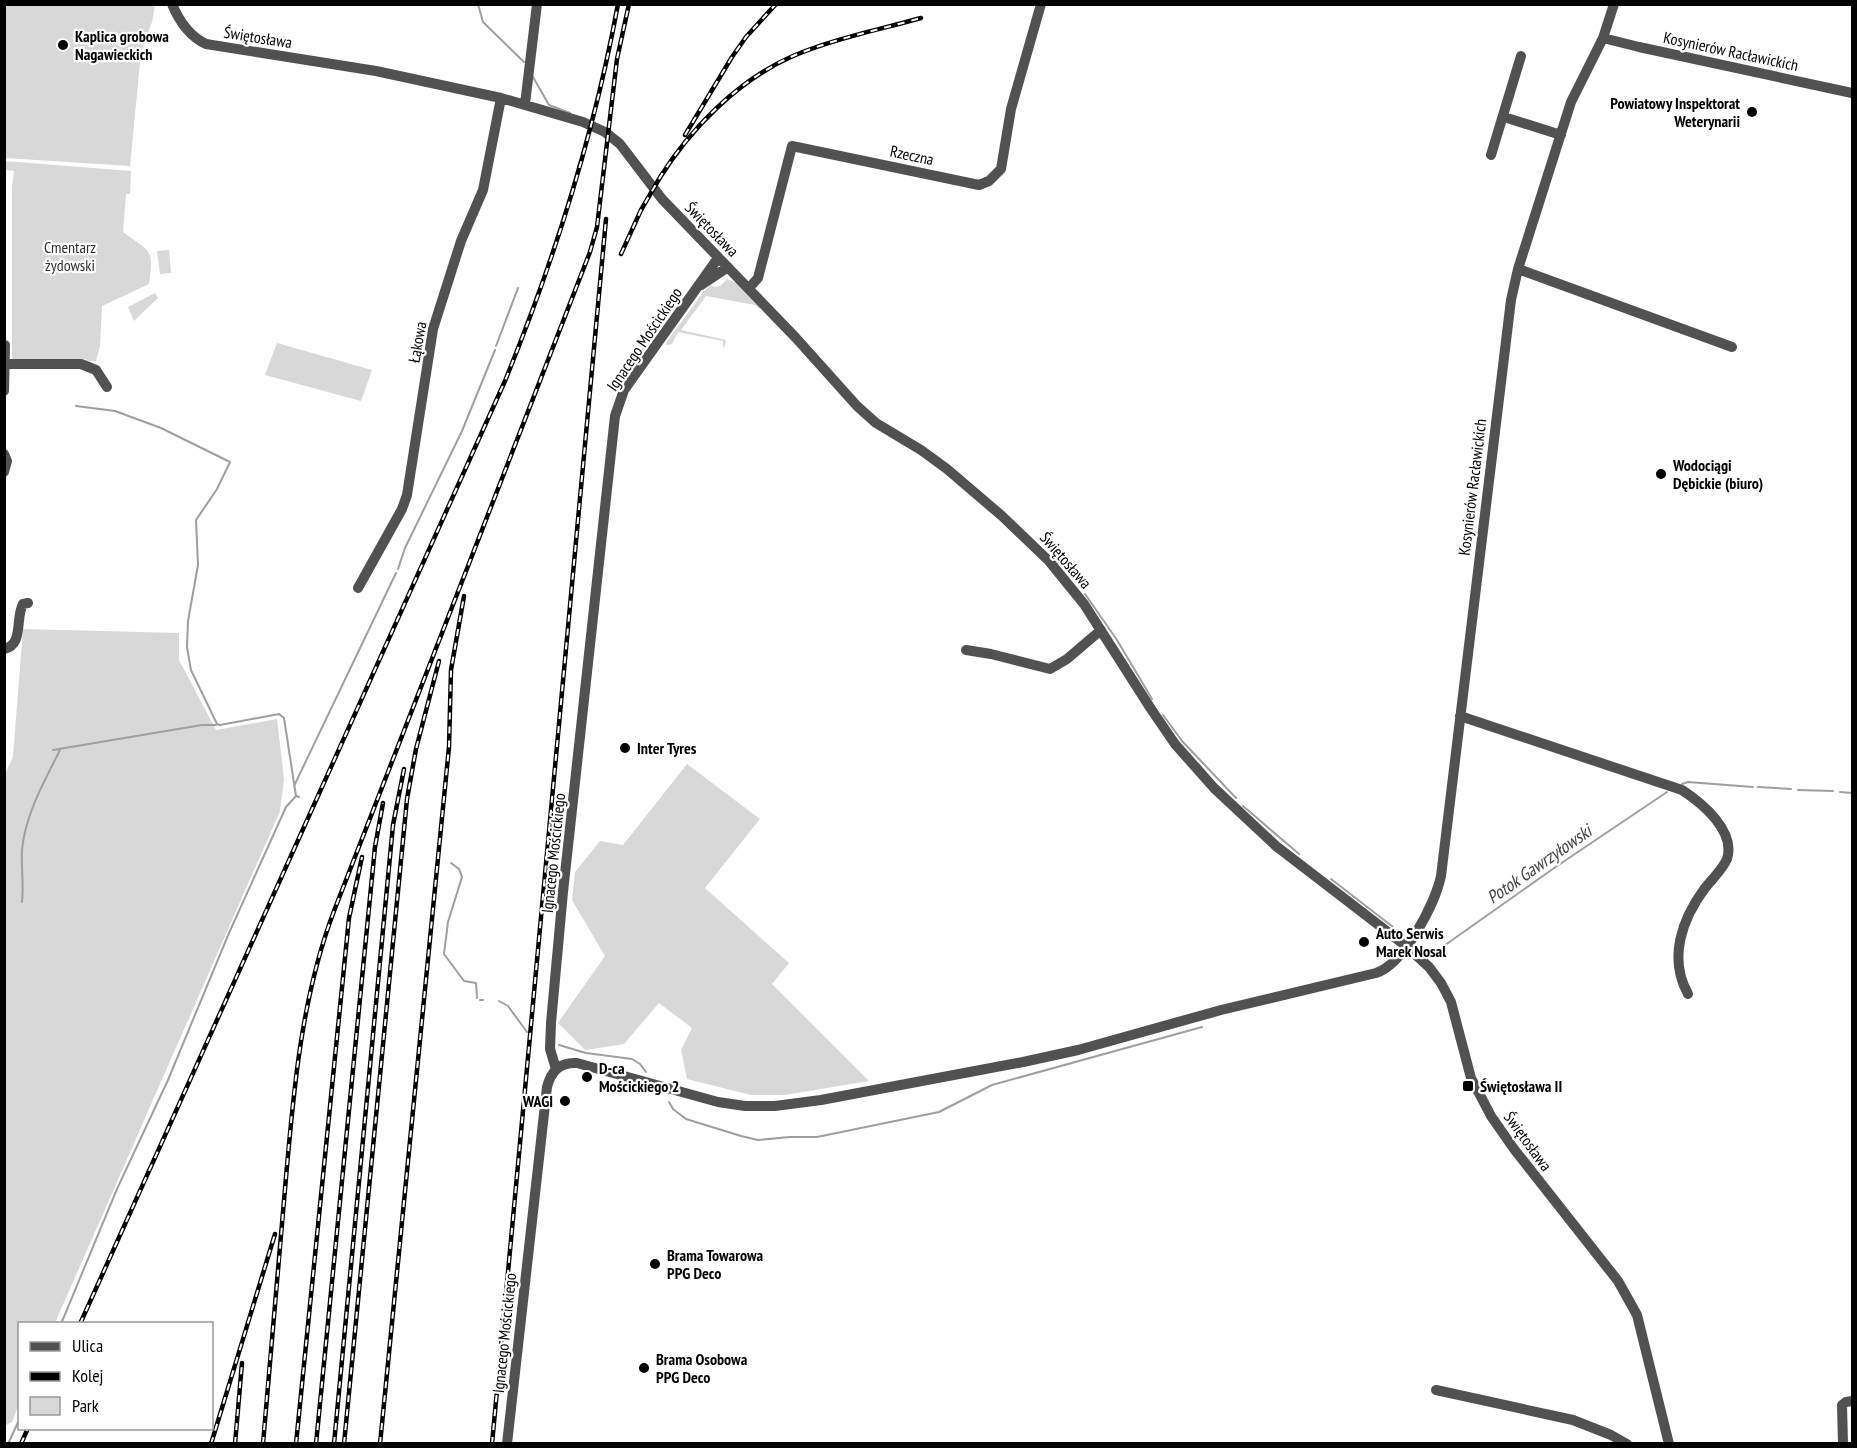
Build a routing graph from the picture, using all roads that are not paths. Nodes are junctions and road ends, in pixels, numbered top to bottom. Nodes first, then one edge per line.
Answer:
1 (172, 4) edge
2 (537, 4) edge
3 (1041, 4) edge
4 (1614, 4) edge
5 (1603, 38) junction
6 (1521, 56) dead end
7 (1852, 93) edge
8 (501, 98) junction
9 (525, 104) junction
10 (1504, 117) junction
11 (1561, 135) junction
12 (1491, 155) dead end
13 (718, 258) junction
14 (728, 267) junction
15 (1518, 270) junction
16 (698, 287) junction
17 (748, 288) junction
18 (5, 345) edge
19 (1732, 347) dead end
20 (5, 364) edge
21 (107, 387) dead end
22 (4, 391) edge
23 (4, 454) edge
24 (4, 472) edge
25 (358, 588) dead end
26 (28, 603) dead end
27 (1101, 630) junction
28 (4, 649) edge
29 (966, 650) dead end
30 (1460, 716) junction
31 (1406, 946) junction
32 (1689, 994) dead end
33 (556, 1069) junction
34 (1436, 1390) dead end
35 (1852, 1401) edge
36 (507, 1443) edge
37 (1627, 1443) edge
38 (1669, 1443) edge
39 (1843, 1443) edge

1 - 8 street, Świętosława
2 - 9 street
3 - 17 street, Rzeczna
4 - 5 street, Kosynierów Racławickich
5 - 7 street, Kosynierów Racławickich
5 - 11 street, Kosynierów Racławickich
6 - 10 street
8 - 9 street, Świętosława
8 - 25 street, Łąkowa
9 - 13 street, Świętosława
10 - 11 street
10 - 12 street
11 - 15 street, Kosynierów Racławickich
13 - 14 street, Świętosława
13 - 16 street, Ignacego Mościckiego
14 - 16 street, Ignacego Mościckiego
14 - 17 street, Świętosława
15 - 19 street
15 - 30 street, Kosynierów Racławickich
16 - 33 street, Ignacego Mościckiego
17 - 27 street, Świętosława
18 - 20 street
20 - 21 street
20 - 22 street
23 - 24 street
26 - 28 street
27 - 29 street
27 - 31 street, Świętosława
30 - 31 street, Kosynierów Racławickich
30 - 32 street
31 - 33 street, Kosynierów Racławickich
31 - 38 street, Świętosława
33 - 36 street, Ignacego Mościckiego
34 - 37 street
35 - 39 street

